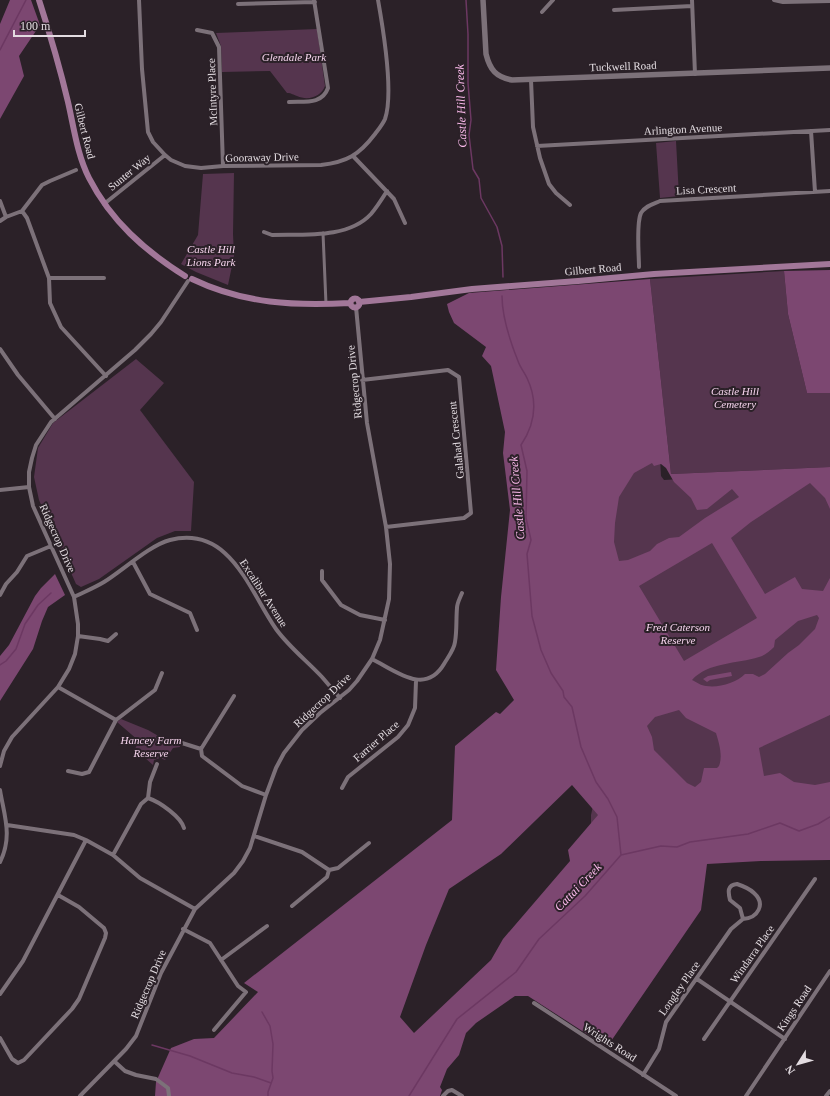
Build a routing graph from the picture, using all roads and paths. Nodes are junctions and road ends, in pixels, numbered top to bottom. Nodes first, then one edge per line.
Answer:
1 (39, 0) edge
2 (139, 0) edge
3 (378, 0) edge
4 (484, 0) edge
5 (553, 0) edge
6 (692, 0) edge
7 (774, 0) edge
8 (314, 1) edge
9 (830, 1) edge
10 (238, 4) dead end
11 (692, 6) junction
12 (614, 10) dead end
13 (542, 12) dead end
14 (197, 30) dead end
15 (830, 68) edge
16 (695, 74) junction
17 (531, 80) junction
18 (289, 102) dead end
19 (830, 130) edge
20 (811, 131) junction
21 (538, 146) junction
22 (164, 155) junction
23 (353, 156) junction
24 (223, 166) junction
25 (76, 170) dead end
26 (387, 191) junction
27 (830, 191) edge
28 (815, 192) junction
29 (0, 201) edge
30 (104, 204) junction
31 (570, 205) dead end
32 (22, 211) junction
33 (6, 217) junction
34 (0, 221) edge
35 (405, 223) dead end
36 (264, 232) dead end
37 (323, 233) junction
38 (830, 264) edge
39 (639, 267) dead end
40 (49, 278) junction
41 (104, 278) dead end
42 (189, 279) junction
43 (326, 304) junction
44 (355, 304) junction
45 (0, 349) edge
46 (106, 376) junction
47 (362, 380) junction
48 (54, 419) junction
49 (29, 487) junction
50 (0, 490) edge
51 (386, 526) junction
52 (51, 546) junction
53 (133, 562) junction
54 (322, 571) dead end
55 (462, 593) dead end
56 (0, 595) edge
57 (74, 597) junction
58 (385, 620) junction
59 (197, 630) dead end
60 (116, 634) dead end
61 (78, 636) junction
62 (372, 659) junction
63 (162, 673) dead end
64 (416, 681) junction
65 (58, 687) junction
66 (234, 696) dead end
67 (340, 698) junction
68 (116, 720) junction
69 (182, 743) dead end
70 (201, 749) junction
71 (157, 764) dead end
72 (0, 766) edge
73 (68, 771) dead end
74 (342, 788) dead end
75 (0, 790) edge
76 (266, 795) junction
77 (148, 798) junction
78 (7, 825) junction
79 (184, 828) dead end
80 (254, 836) junction
81 (86, 840) junction
82 (369, 843) dead end
83 (113, 855) junction
84 (0, 862) edge
85 (330, 870) junction
86 (815, 879) dead end
87 (58, 895) junction
88 (292, 906) dead end
89 (195, 909) junction
90 (743, 919) junction
91 (267, 926) dead end
92 (183, 929) junction
93 (221, 960) junction
94 (830, 970) edge
95 (697, 979) junction
96 (0, 994) edge
97 (730, 1002) junction
98 (534, 1003) dead end
99 (214, 1030) dead end
100 (0, 1038) edge
101 (704, 1039) dead end
102 (785, 1039) junction
103 (114, 1061) junction
104 (643, 1075) junction
105 (830, 1090) edge
106 (80, 1096) edge
107 (169, 1096) edge
108 (443, 1096) edge
109 (462, 1096) edge
110 (676, 1096) edge
111 (746, 1096) edge
112 (826, 1096) edge

1 - 30 main road, Gilbert Road
2 - 22 street, Gooraway Drive
3 - 23 street, Gooraway Drive
4 - 17 street, Tuckwell Road
5 - 13 street
6 - 11 street
7 - 9 street
8 - 10 street
8 - 18 street
11 - 12 street
11 - 16 street
14 - 24 street, McIntyre Place
15 - 16 street, Tuckwell Road
16 - 17 street, Tuckwell Road
17 - 21 street
19 - 20 street, Arlington Avenue
20 - 21 street, Arlington Avenue
20 - 28 street
21 - 31 street
22 - 24 street, Gooraway Drive
22 - 30 street, Sunter Way
23 - 24 street, Gooraway Drive
23 - 26 street
25 - 32 street
26 - 35 street
26 - 37 street
27 - 28 street, Lisa Crescent
28 - 39 street, Lisa Crescent
29 - 33 street
30 - 42 main road, Gilbert Road
32 - 33 street
32 - 40 street
33 - 34 street
36 - 37 street
37 - 43 street
38 - 44 main road, Gilbert Road
40 - 41 street
40 - 46 street
42 - 43 main road, Gilbert Road
42 - 46 street, Ridgecrop Drive
43 - 44 main road, Gilbert Road
44 - 47 street, Ridgecrop Drive
45 - 48 street
46 - 48 street, Ridgecrop Drive
47 - 51 street, Ridgecrop Drive
47 - 51 street, Galahad Crescent
48 - 49 street, Ridgecrop Drive
49 - 50 street
49 - 52 street, Ridgecrop Drive
51 - 58 street, Ridgecrop Drive
52 - 56 street
52 - 57 street, Ridgecrop Drive
53 - 57 street, Excalibur Avenue
53 - 59 street
53 - 67 street, Excalibur Avenue
54 - 58 street
55 - 64 street
57 - 61 street, Ridgecrop Drive
58 - 62 street, Ridgecrop Drive
60 - 61 street
61 - 65 street, Ridgecrop Drive
62 - 64 street
62 - 67 street, Ridgecrop Drive
63 - 68 street
64 - 74 street, Farrier Place
65 - 68 street
65 - 72 street, Ridgecrop Drive
66 - 70 street
67 - 76 street, Ridgecrop Drive
68 - 73 street
69 - 70 street
70 - 76 street
71 - 77 street
75 - 78 street
76 - 80 street, Ridgecrop Drive
77 - 79 street
77 - 83 street
78 - 81 street
78 - 84 street
80 - 85 street
80 - 89 street, Ridgecrop Drive
81 - 83 street
81 - 87 street
82 - 85 street
83 - 89 street
85 - 88 street
86 - 97 street, Windarra Place
87 - 96 street
87 - 100 street
89 - 92 street, Ridgecrop Drive
90 - 90 street, Longley Place
90 - 95 street, Longley Place
91 - 93 street
92 - 93 street
92 - 103 street, Ridgecrop Drive
93 - 99 street
94 - 102 street, Kings Road
95 - 97 street
95 - 104 street, Longley Place
97 - 101 street, Windarra Place
97 - 102 street
98 - 104 street, Wrights Road
102 - 111 street, Kings Road
103 - 106 street, Ridgecrop Drive
103 - 107 street
104 - 110 street, Wrights Road
105 - 112 street
108 - 109 street

